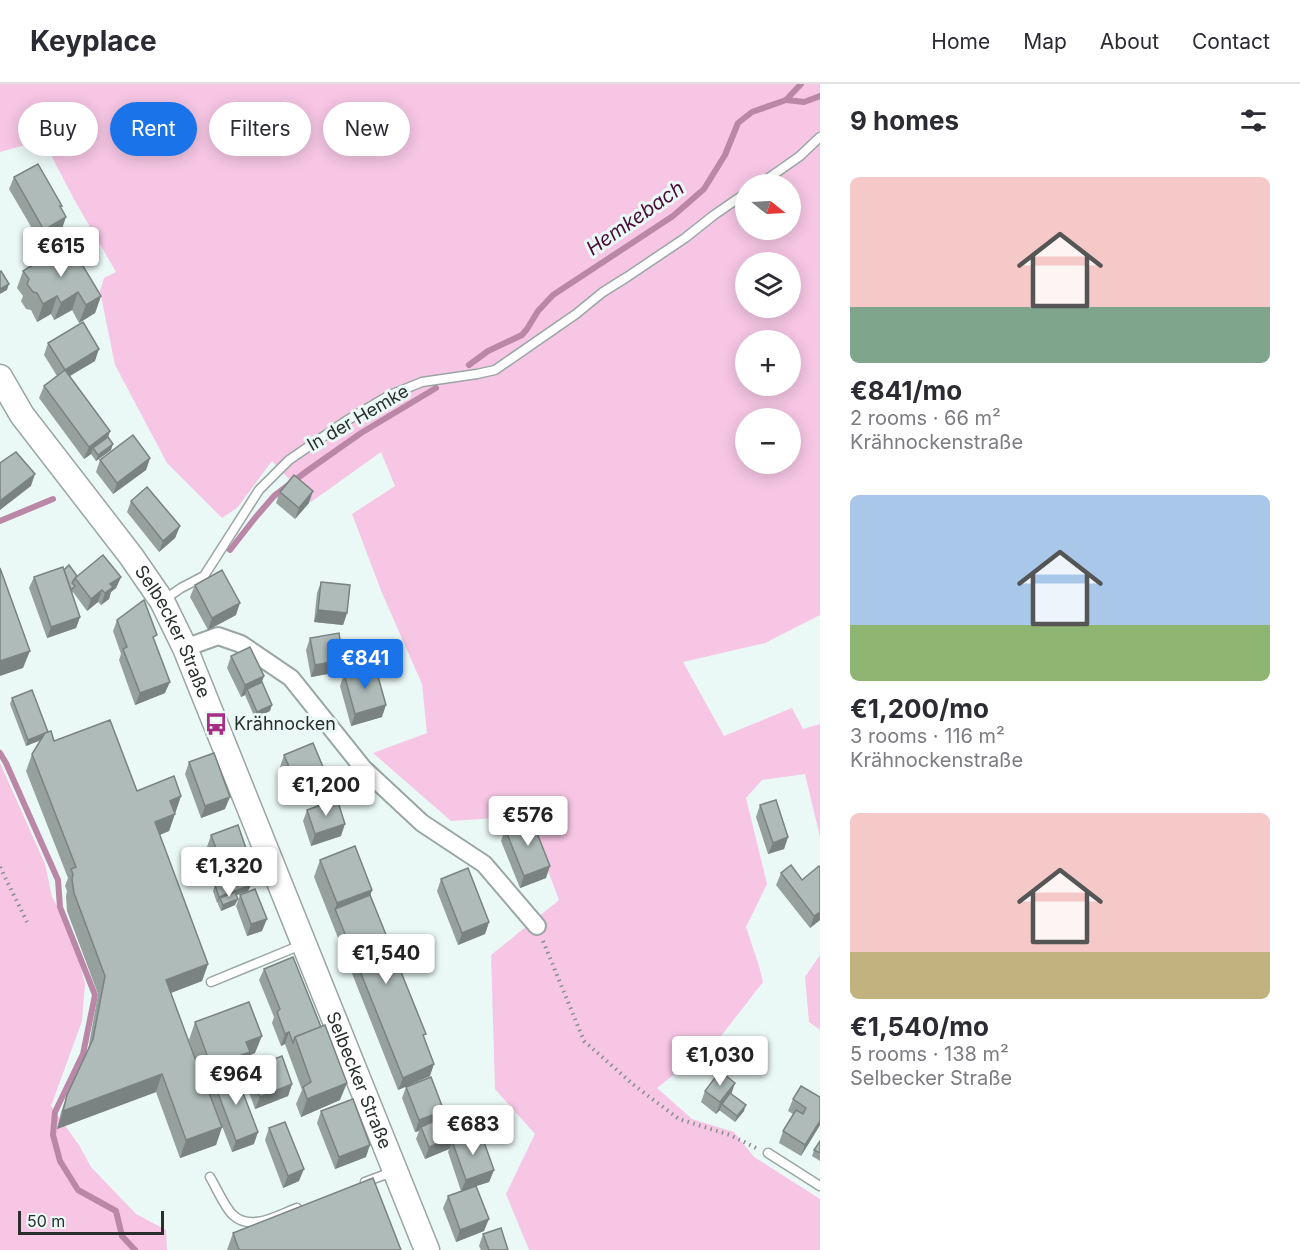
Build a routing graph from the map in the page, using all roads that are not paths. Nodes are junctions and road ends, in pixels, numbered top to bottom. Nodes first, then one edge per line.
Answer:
1 (820, 137) edge
2 (774, 174) edge
3 (735, 201) edge
4 (0, 376) edge
5 (162, 601) junction
6 (185, 648) junction
7 (537, 926) road end
8 (305, 944) junction
9 (211, 982) dead end
10 (768, 1153) road end
11 (395, 1171) junction
12 (210, 1177) dead end
13 (354, 1186) edge
14 (820, 1186) edge
15 (309, 1203) edge
16 (427, 1250) edge

1 - 2 lane
3 - 5 lane, In der Hemke
4 - 5 main road, Selbecker Straße
5 - 6 main road, Selbecker Straße
6 - 7 street
6 - 8 main road, Selbecker Straße
8 - 9 lane
8 - 11 main road, Selbecker Straße
10 - 14 lane
11 - 13 lane
11 - 16 main road, Selbecker Straße
12 - 15 lane

